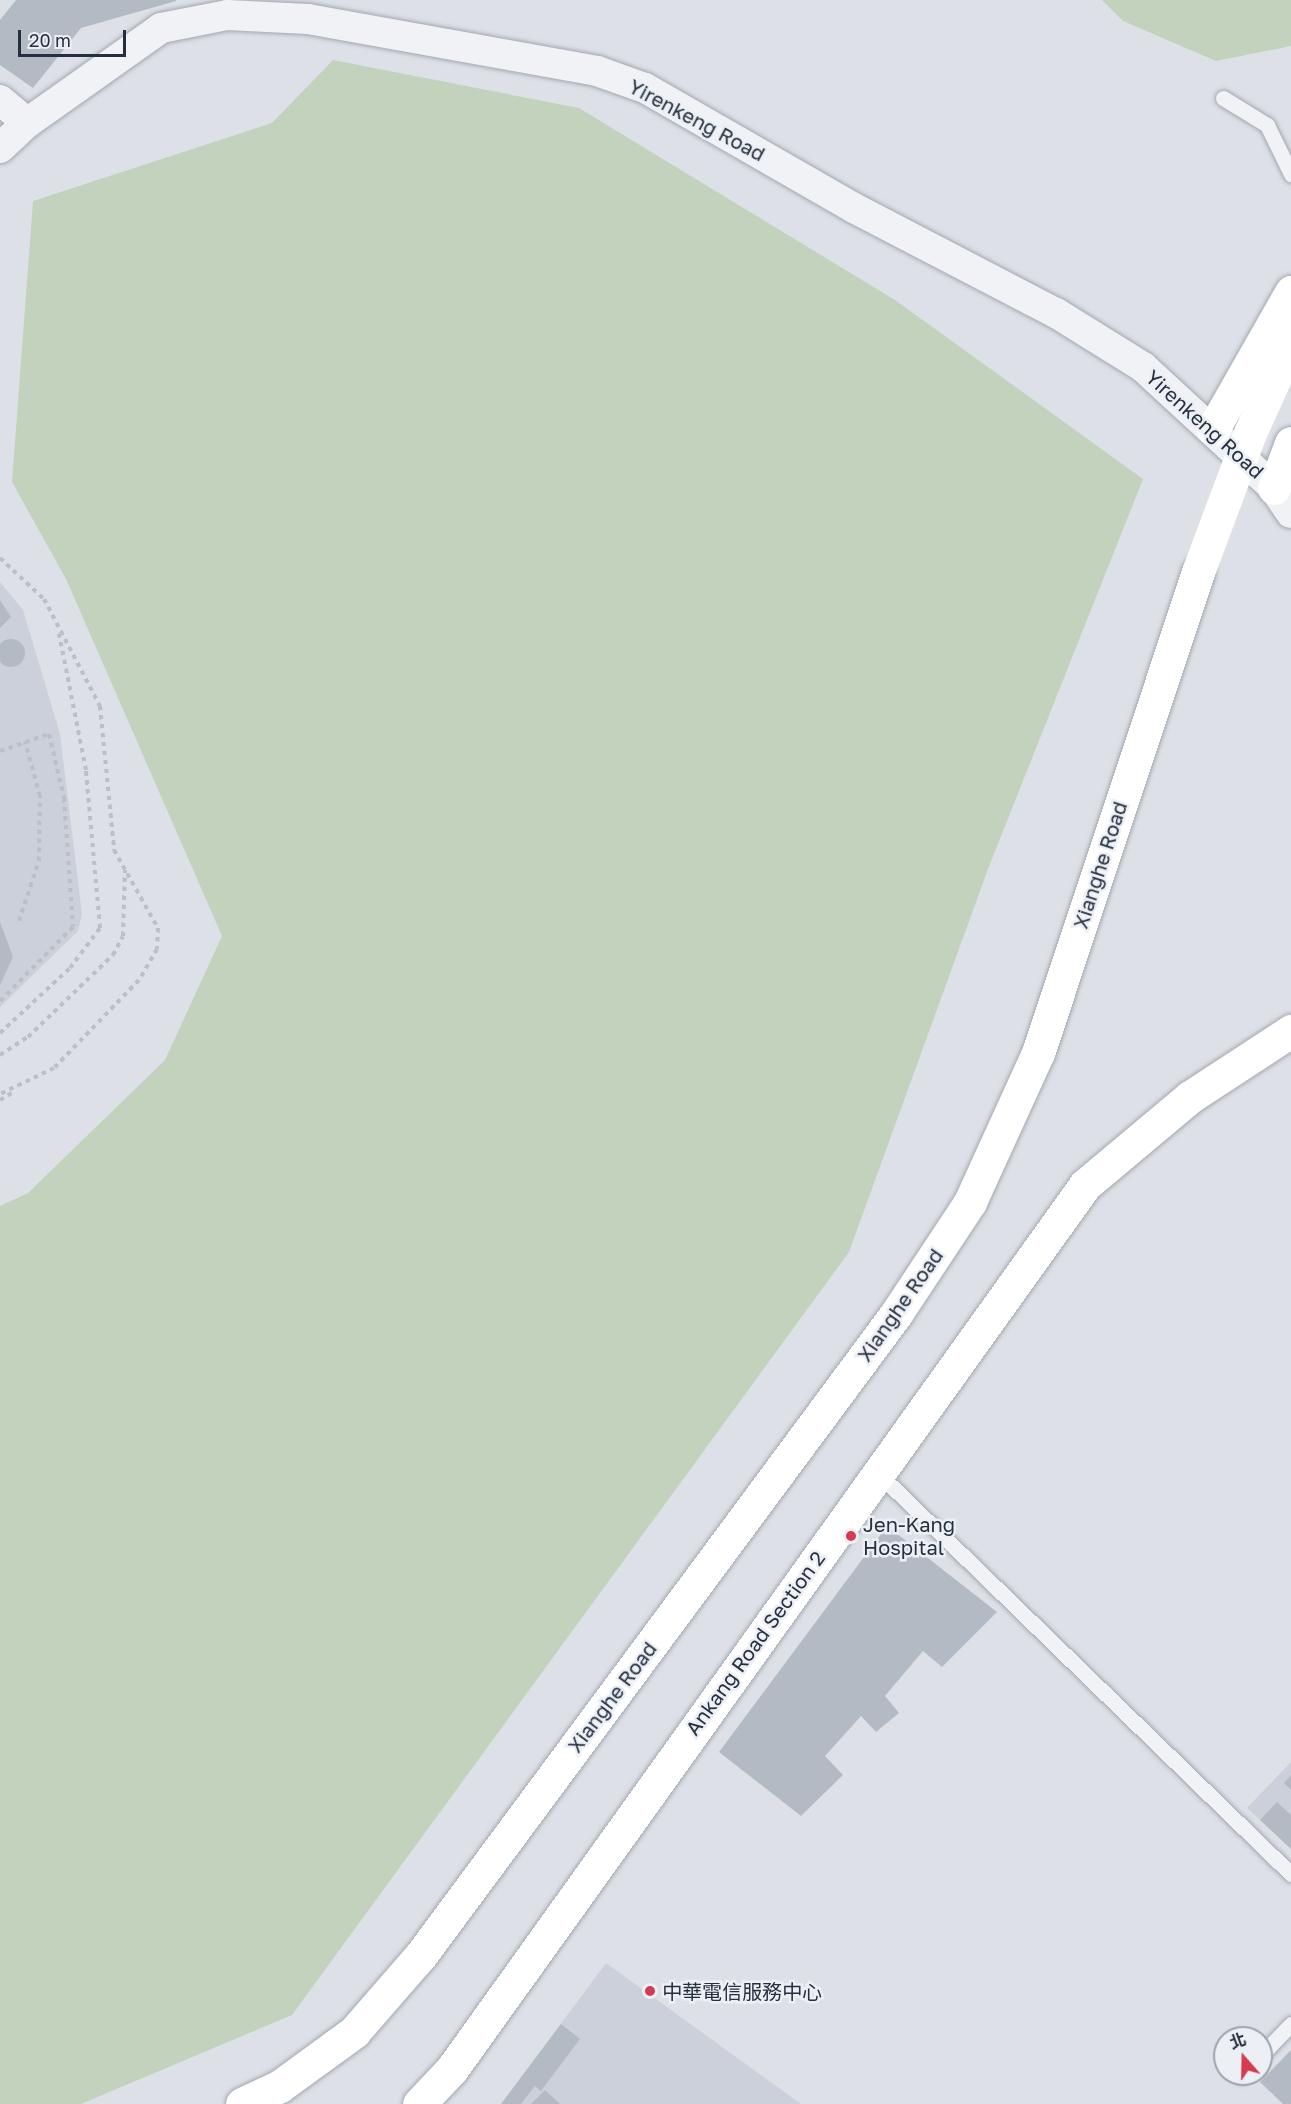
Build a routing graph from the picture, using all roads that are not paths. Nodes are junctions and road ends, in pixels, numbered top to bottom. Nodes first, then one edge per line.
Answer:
1 (228, 8) edge
2 (1223, 98) dead end
3 (0, 100) edge
4 (27, 123) junction
5 (0, 148) edge
6 (1291, 174) edge
7 (1291, 292) edge
8 (1291, 342) edge
9 (1213, 429) junction
10 (1291, 443) edge
11 (1283, 500) edge
12 (1291, 1031) edge
13 (878, 1473) junction
14 (1291, 1874) edge
15 (1291, 2025) edge
16 (1273, 2043) edge
17 (426, 2102) edge
18 (242, 2104) edge

1 - 4 street, Yirenkeng Road
1 - 9 street, Yirenkeng Road
2 - 6 lane
3 - 4 street
4 - 5 street, Yirenkeng Road
7 - 9 main road
8 - 18 main road, Xianghe Road, bridge
9 - 11 street, Yirenkeng Road
10 - 11 main road
12 - 13 main road, Ankang Road Section 2
13 - 14 lane
13 - 17 main road, Ankang Road Section 2
15 - 16 lane

